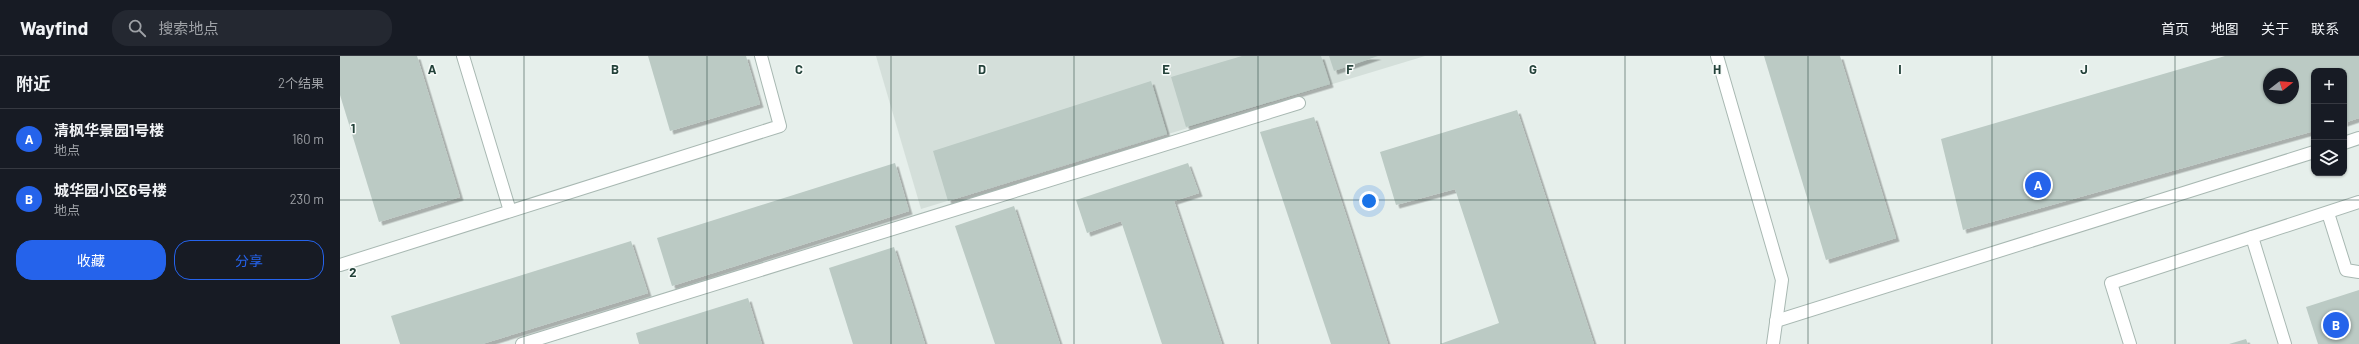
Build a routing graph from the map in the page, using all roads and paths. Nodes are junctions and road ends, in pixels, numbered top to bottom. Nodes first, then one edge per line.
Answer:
1 (463, 56) edge
2 (761, 56) edge
3 (1717, 56) edge
4 (1299, 103) dead end
5 (2359, 138) edge
6 (2347, 142) edge
7 (2311, 153) edge
8 (2359, 202) edge
9 (510, 211) junction
10 (2328, 213) junction
11 (2252, 237) junction
12 (340, 265) edge
13 (2359, 272) edge
14 (1776, 321) junction
15 (522, 344) edge
16 (1773, 344) edge
17 (2130, 344) edge
18 (2285, 344) edge

1 - 9 street
2 - 9 street
3 - 14 street
4 - 15 street
5 - 6 street
7 - 14 street
8 - 10 street
9 - 12 street
10 - 11 street
10 - 13 street
11 - 17 street
11 - 18 street
14 - 16 street

